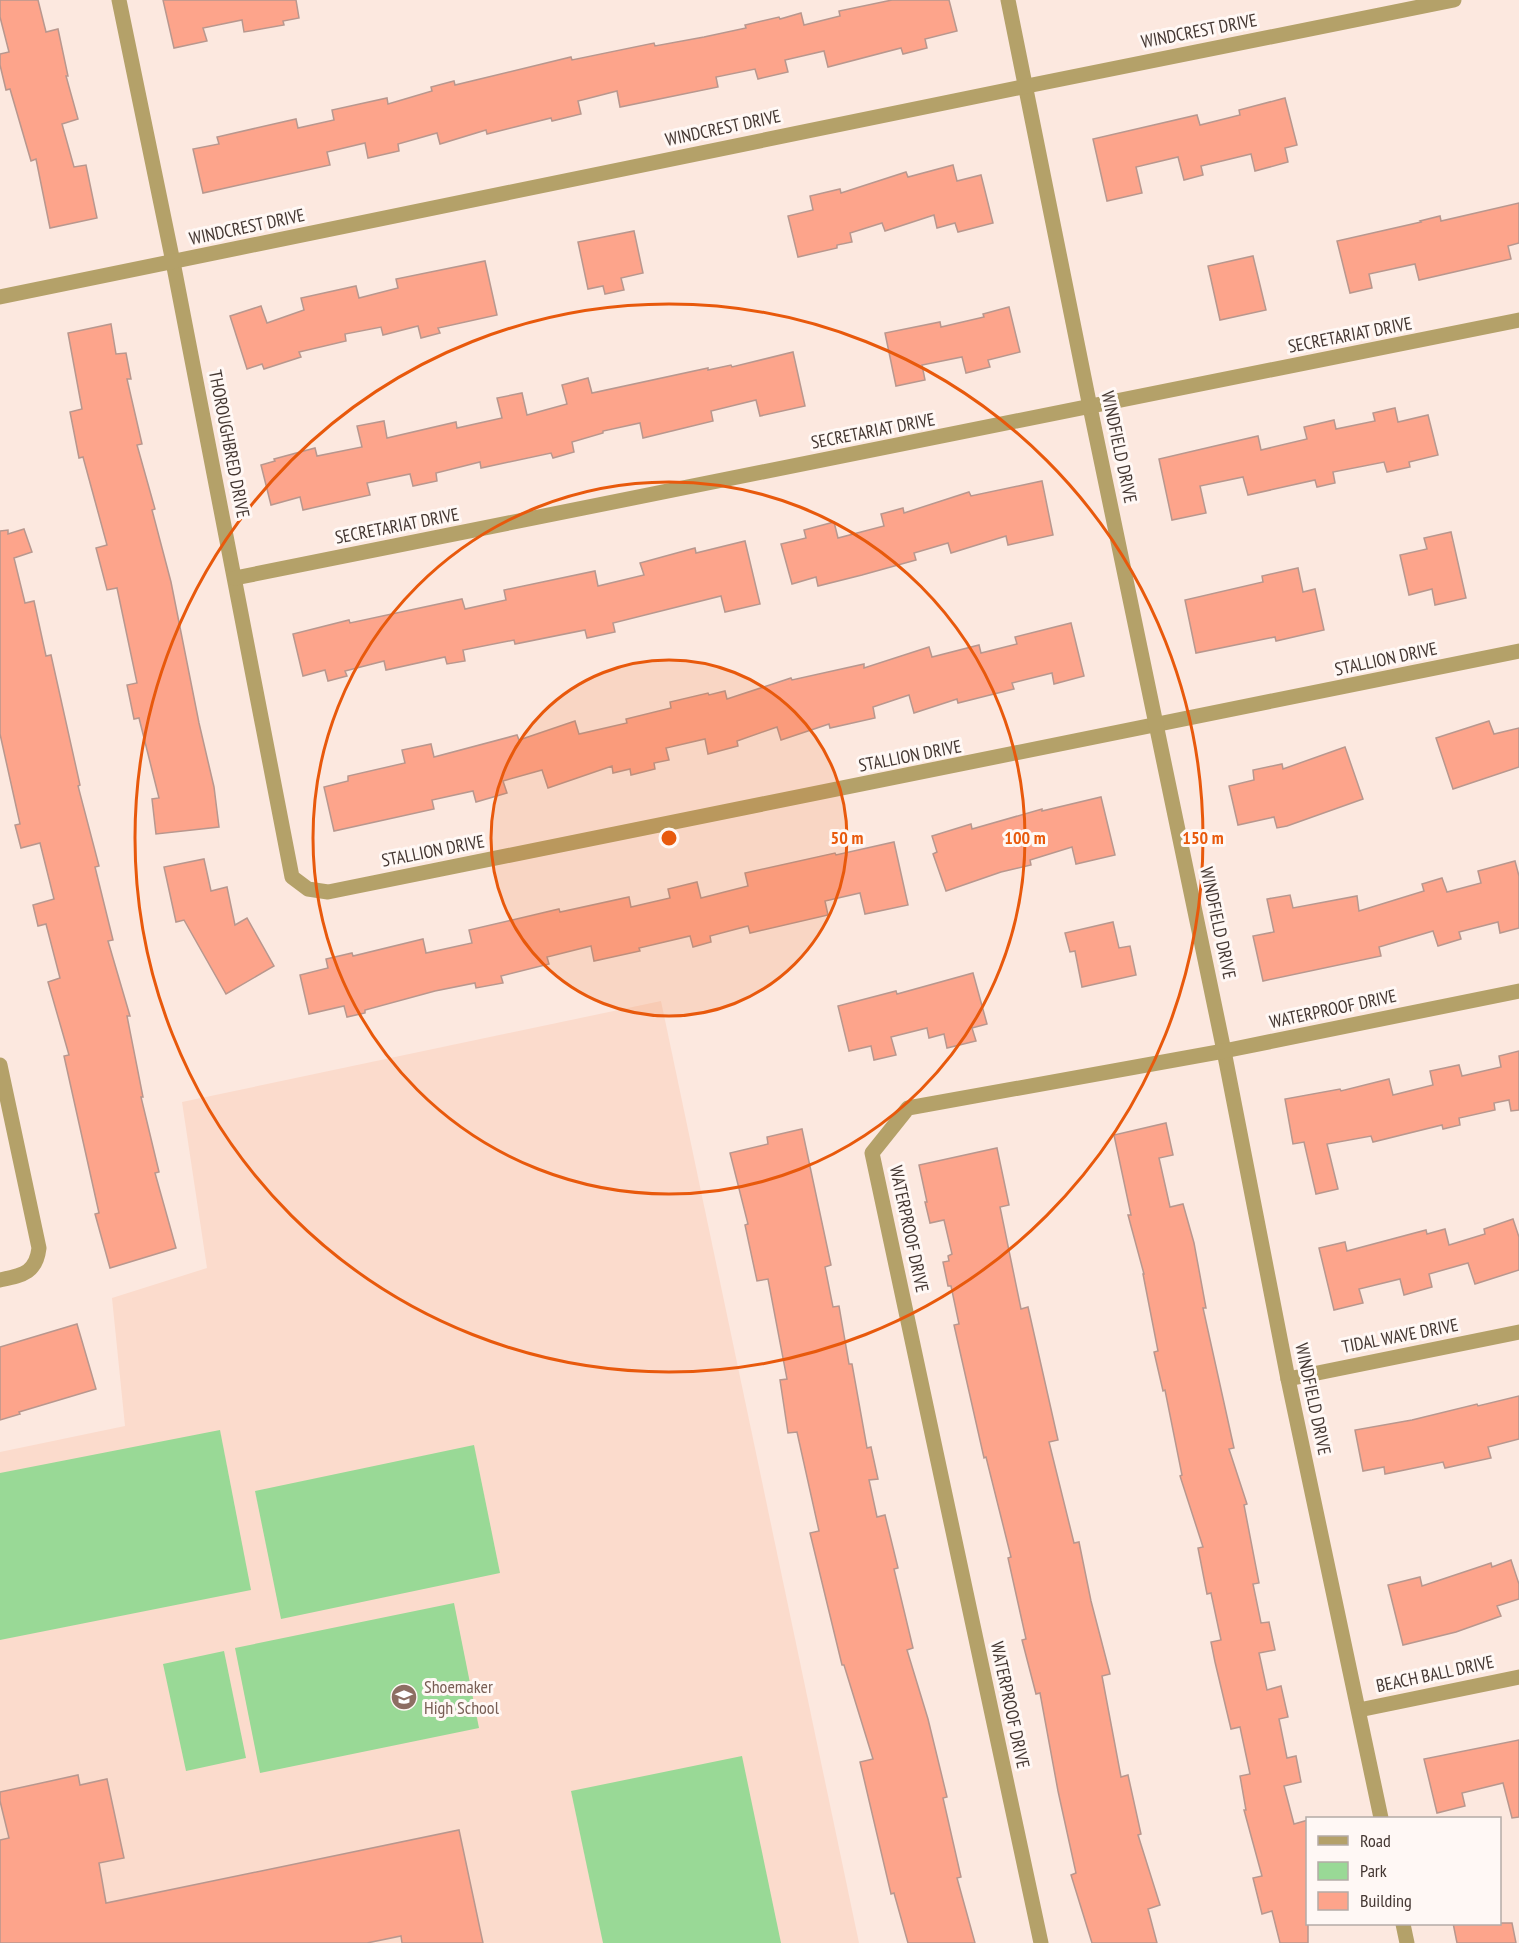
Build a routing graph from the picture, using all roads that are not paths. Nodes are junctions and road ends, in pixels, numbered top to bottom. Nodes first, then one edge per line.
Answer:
1 (119, 0) edge
2 (1008, 0) edge
3 (1454, 0) edge
4 (1027, 86) junction
5 (173, 262) junction
6 (0, 297) edge
7 (1519, 320) edge
8 (1090, 407) junction
9 (235, 578) junction
10 (1519, 651) edge
11 (1158, 726) junction
12 (308, 889) joint
13 (1519, 991) edge
14 (1224, 1051) junction
15 (0, 1069) edge
16 (0, 1280) edge
17 (1519, 1332) edge
18 (1288, 1379) junction
19 (1519, 1677) edge
20 (1359, 1710) junction
21 (1381, 1817) edge
22 (1403, 1925) edge
23 (1041, 1943) edge
24 (1407, 1943) edge

1 - 5 street, THOROUGHBRED DRIVE
2 - 4 street, WINDFIELD DRIVE
3 - 4 street, WINDCREST DRIVE
4 - 5 street, WINDCREST DRIVE
4 - 8 street, WINDFIELD DRIVE
5 - 6 street, WINDCREST DRIVE
5 - 9 street, THOROUGHBRED DRIVE
7 - 8 street, SECRETARIAT DRIVE
8 - 9 street, SECRETARIAT DRIVE
8 - 11 street, WINDFIELD DRIVE
9 - 12 street, THOROUGHBRED DRIVE
10 - 11 street, STALLION DRIVE
11 - 12 street, STALLION DRIVE
11 - 14 street, WINDFIELD DRIVE
13 - 14 street, WATERPROOF DRIVE
14 - 18 street, WINDFIELD DRIVE
14 - 23 street, WATERPROOF DRIVE
15 - 16 street
17 - 18 street, TIDAL WAVE DRIVE
18 - 20 street, WINDFIELD DRIVE
19 - 20 street, BEACH BALL DRIVE
20 - 21 street, WINDFIELD DRIVE
22 - 24 street

